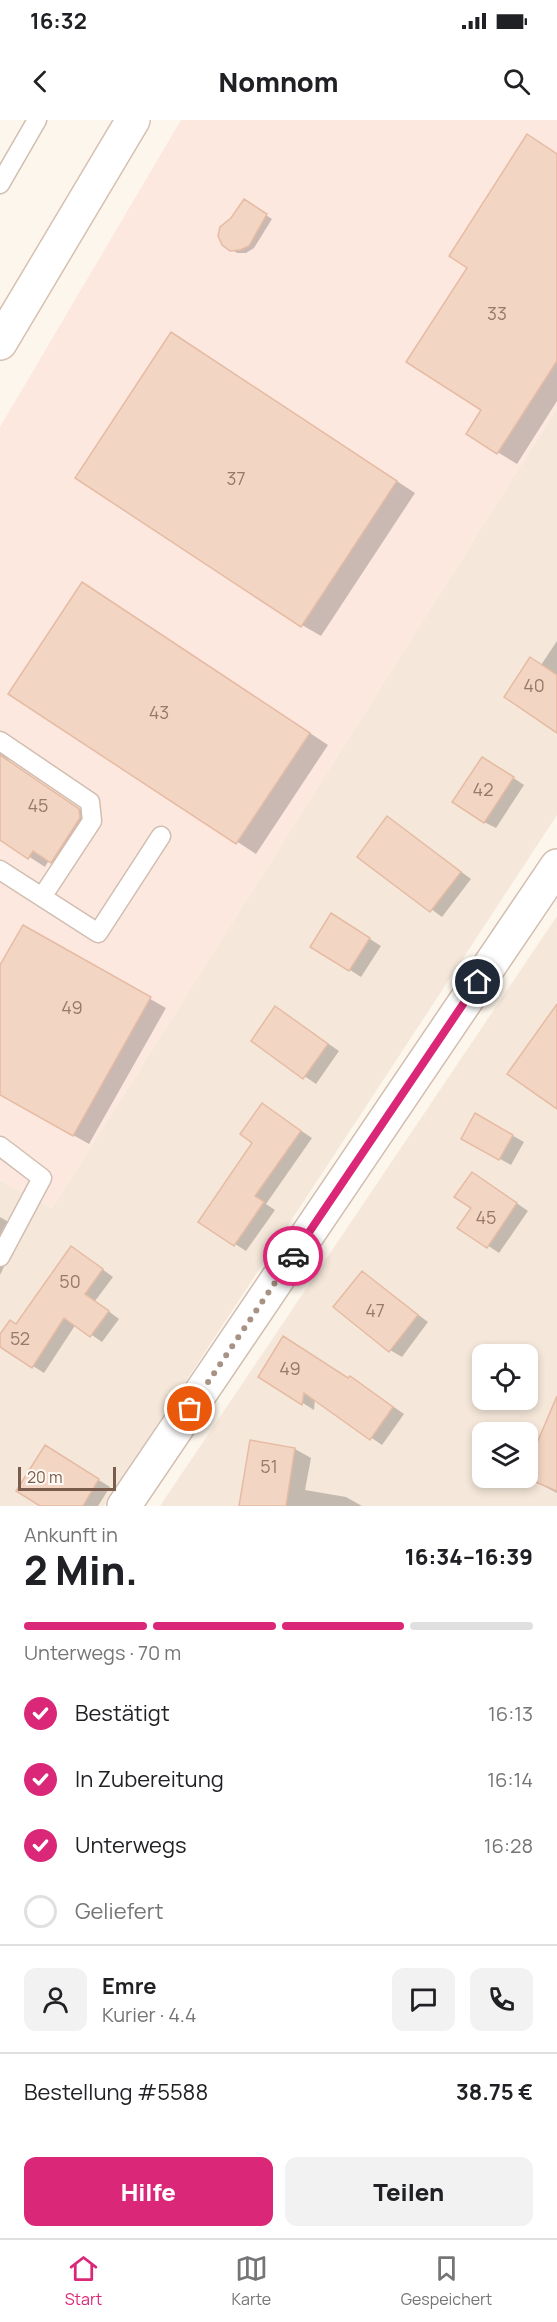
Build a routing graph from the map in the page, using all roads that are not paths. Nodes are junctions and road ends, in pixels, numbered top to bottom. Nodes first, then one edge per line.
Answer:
1 (38, 120) edge
2 (133, 120) edge
3 (0, 184) edge
4 (0, 343) edge
5 (0, 741) edge
6 (161, 836) dead end
7 (557, 866) edge
8 (0, 870) edge
9 (42, 897) junction
10 (0, 1146) edge
11 (0, 1257) edge
12 (124, 1506) edge

1 - 3 lane
2 - 4 street
5 - 9 lane
6 - 9 lane
7 - 12 street
8 - 9 lane
10 - 11 lane

